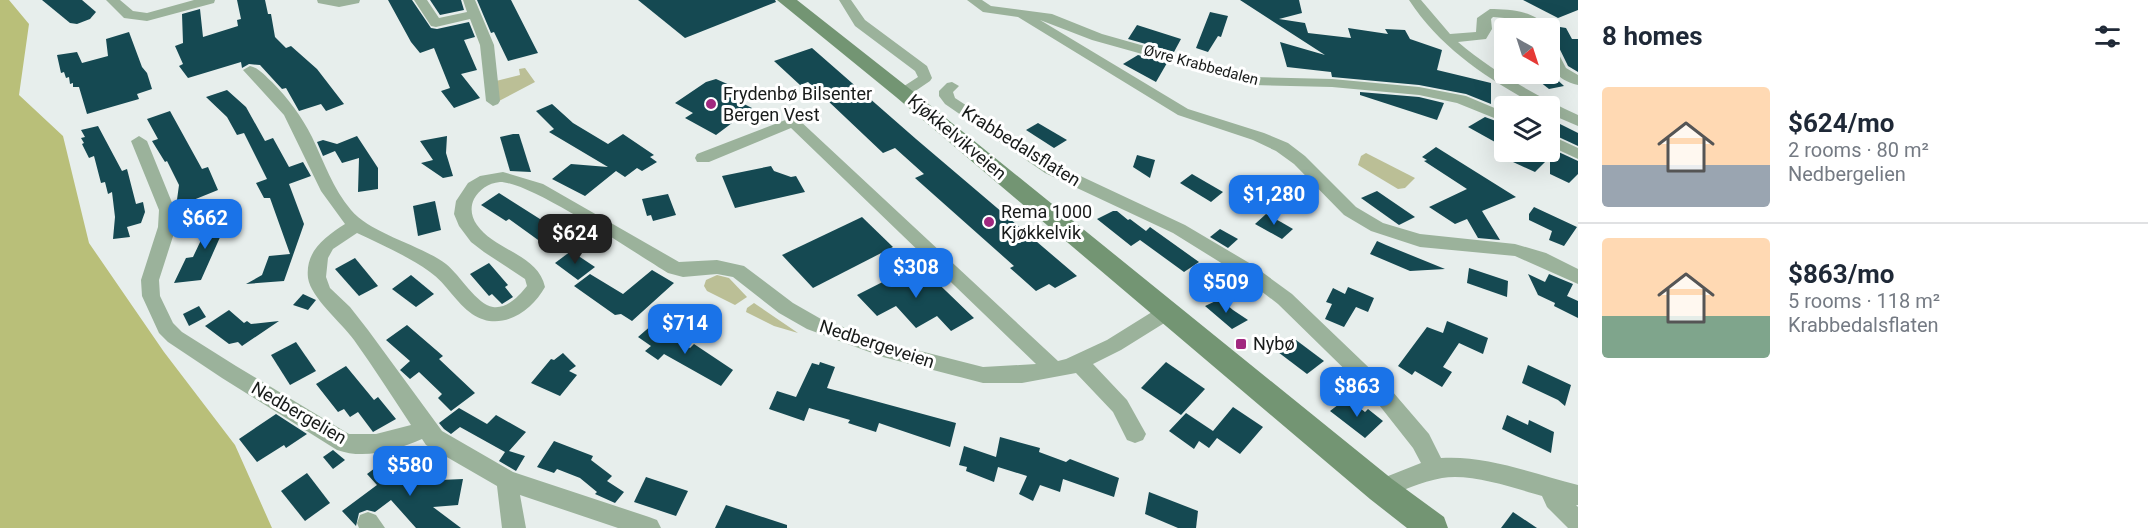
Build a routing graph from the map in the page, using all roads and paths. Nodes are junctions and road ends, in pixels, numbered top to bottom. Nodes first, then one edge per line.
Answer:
1 (112, 0) edge
2 (209, 0) edge
3 (323, 0) edge
4 (354, 0) edge
5 (420, 0) edge
6 (469, 0) edge
7 (786, 0) edge
8 (845, 0) edge
9 (973, 0) edge
10 (1415, 0) edge
11 (474, 14) junction
12 (1024, 16) junction
13 (1525, 18) edge
14 (436, 24) junction
15 (445, 37) dead end
16 (1449, 38) junction
17 (250, 70) dead end
18 (1560, 71) edge
19 (1578, 81) edge
20 (952, 86) dead end
21 (903, 93) junction
22 (1529, 96) edge
23 (493, 101) dead end
24 (1494, 113) edge
25 (1560, 113) edge
26 (1578, 121) edge
27 (139, 141) dead end
28 (1560, 145) edge
29 (1578, 154) edge
30 (703, 158) dead end
31 (356, 225) junction
32 (1578, 277) edge
33 (1167, 312) junction
34 (1079, 363) junction
35 (1055, 370) junction
36 (425, 428) junction
37 (1135, 434) dead end
38 (1436, 470) junction
39 (507, 480) junction
40 (1381, 489) junction
41 (1551, 489) junction
42 (1578, 495) edge
43 (1578, 522) edge
44 (514, 528) edge
45 (649, 528) edge
46 (1432, 528) edge

1 - 2 street
3 - 4 street
5 - 14 street
6 - 11 street
7 - 21 main road, Kjøkkelvikveien
8 - 21 street
9 - 12 street, Øvre Krabbedalen
10 - 16 street
11 - 14 street
11 - 23 street
12 - 24 street, Øvre Krabbedalen
12 - 32 street
13 - 16 street
14 - 15 street
16 - 22 street
17 - 31 street
18 - 19 street
20 - 38 street, Krabbedalsflaten
21 - 33 main road, Kjøkkelvikveien
25 - 26 street
27 - 36 street, Nedbergelien
28 - 29 street
30 - 35 street
31 - 35 street, Nedbergeveien
31 - 36 street
33 - 34 street, Nedbergeveien
33 - 40 main road, Kjøkkelvikveien
34 - 35 street, Nedbergeveien
34 - 37 street
36 - 39 street
38 - 40 street
38 - 41 street
39 - 44 street
39 - 45 street
40 - 46 main road, Kjøkkelvikveien
41 - 42 street
41 - 43 street

